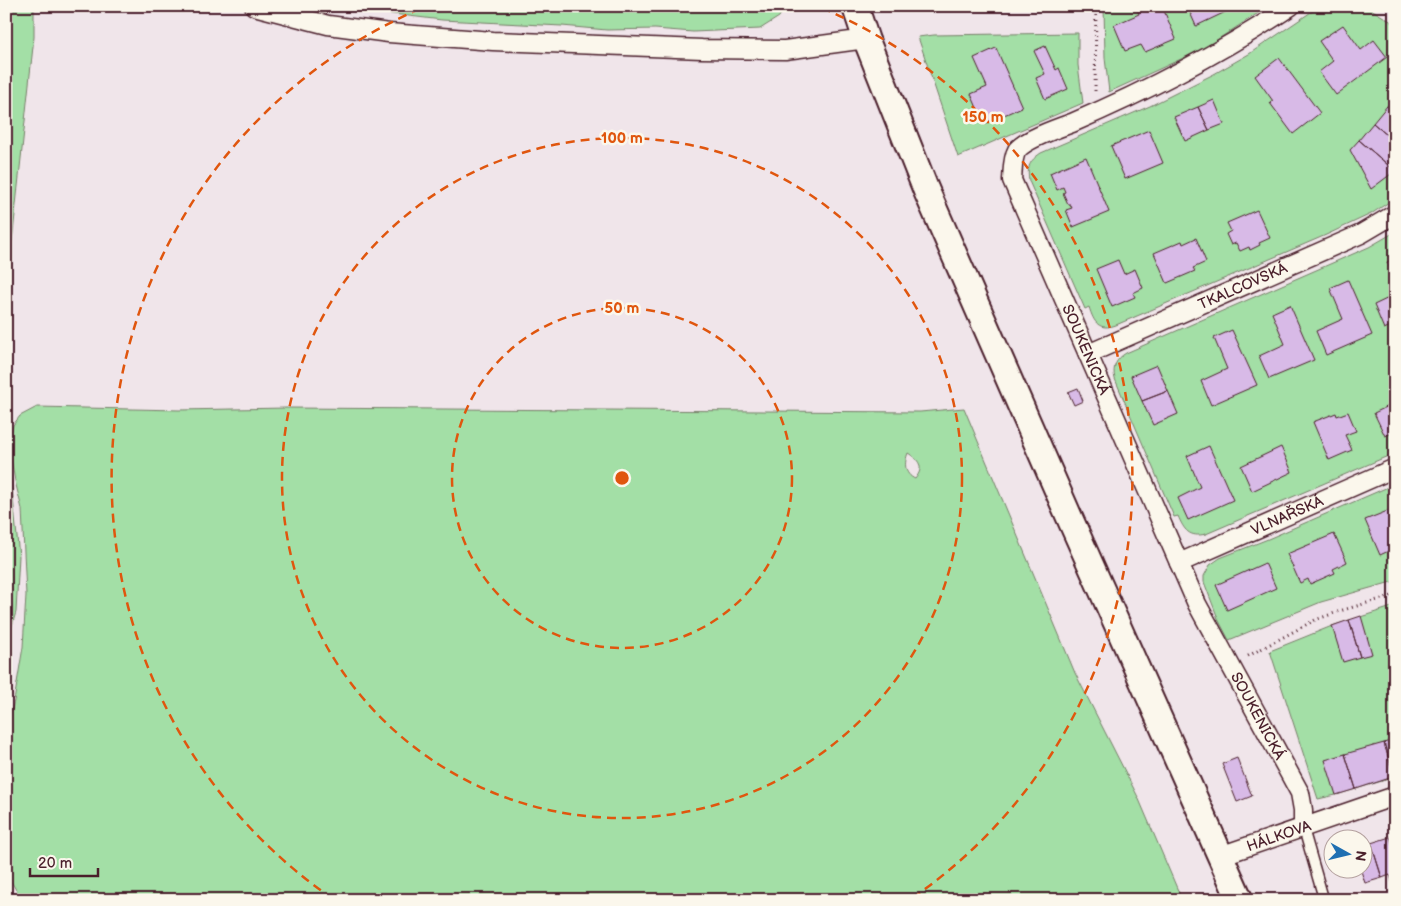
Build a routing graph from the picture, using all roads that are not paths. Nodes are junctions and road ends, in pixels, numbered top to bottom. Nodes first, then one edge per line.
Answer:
1 (254, 6) edge
2 (855, 6) edge
3 (1291, 6) edge
4 (866, 39) junction
5 (1395, 214) edge
6 (1088, 354) junction
7 (1395, 468) edge
8 (1179, 563) junction
9 (1395, 796) edge
10 (1303, 827) junction
11 (1220, 856) junction
12 (1240, 900) edge
13 (1324, 900) edge

1 - 4 street
2 - 4 main road
3 - 6 street, SOUKENICKÁ
4 - 11 main road
5 - 6 street, TKALCOVSKÁ
6 - 8 street, SOUKENICKÁ
7 - 8 street, VLNAŘSKÁ
8 - 10 street, SOUKENICKÁ
9 - 10 street, HÁLKOVA
10 - 11 street, HÁLKOVA
10 - 13 lane
11 - 12 main road

